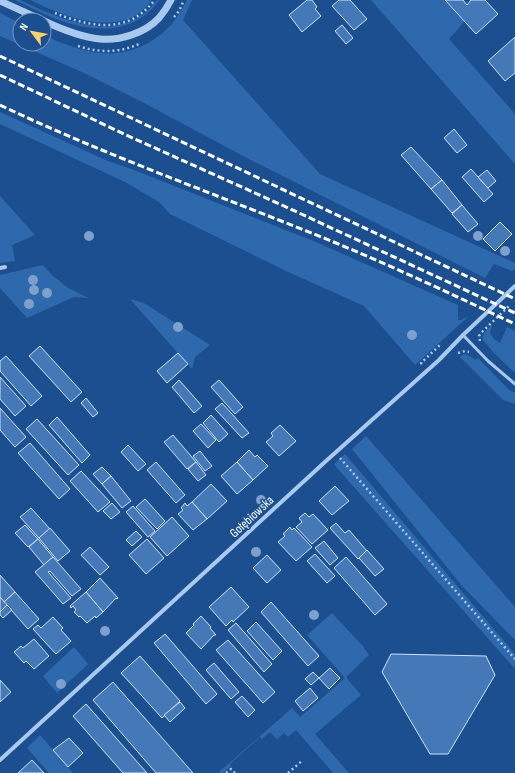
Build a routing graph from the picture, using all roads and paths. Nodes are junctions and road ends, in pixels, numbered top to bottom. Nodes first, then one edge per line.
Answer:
1 (155, 0) edge
2 (171, 0) edge
3 (0, 1) edge
4 (49, 11) dead end
5 (25, 12) edge
6 (52, 24) edge
7 (515, 286) edge
8 (510, 304) dead end
9 (463, 336) junction
10 (478, 351) junction
11 (455, 356) dead end
12 (515, 384) edge
13 (336, 453) junction
14 (515, 659) edge
15 (0, 760) edge
16 (303, 760) dead end
17 (226, 773) edge
18 (234, 773) edge
19 (288, 773) edge

1 - 4 path
2 - 6 street
3 - 5 street
7 - 9 street, Gołębiowska
8 - 10 path
9 - 10 lane
9 - 13 street, Gołębiowska
10 - 11 path
10 - 12 lane
13 - 14 path
13 - 15 street, Gołębiowska
16 - 19 path
17 - 18 path

